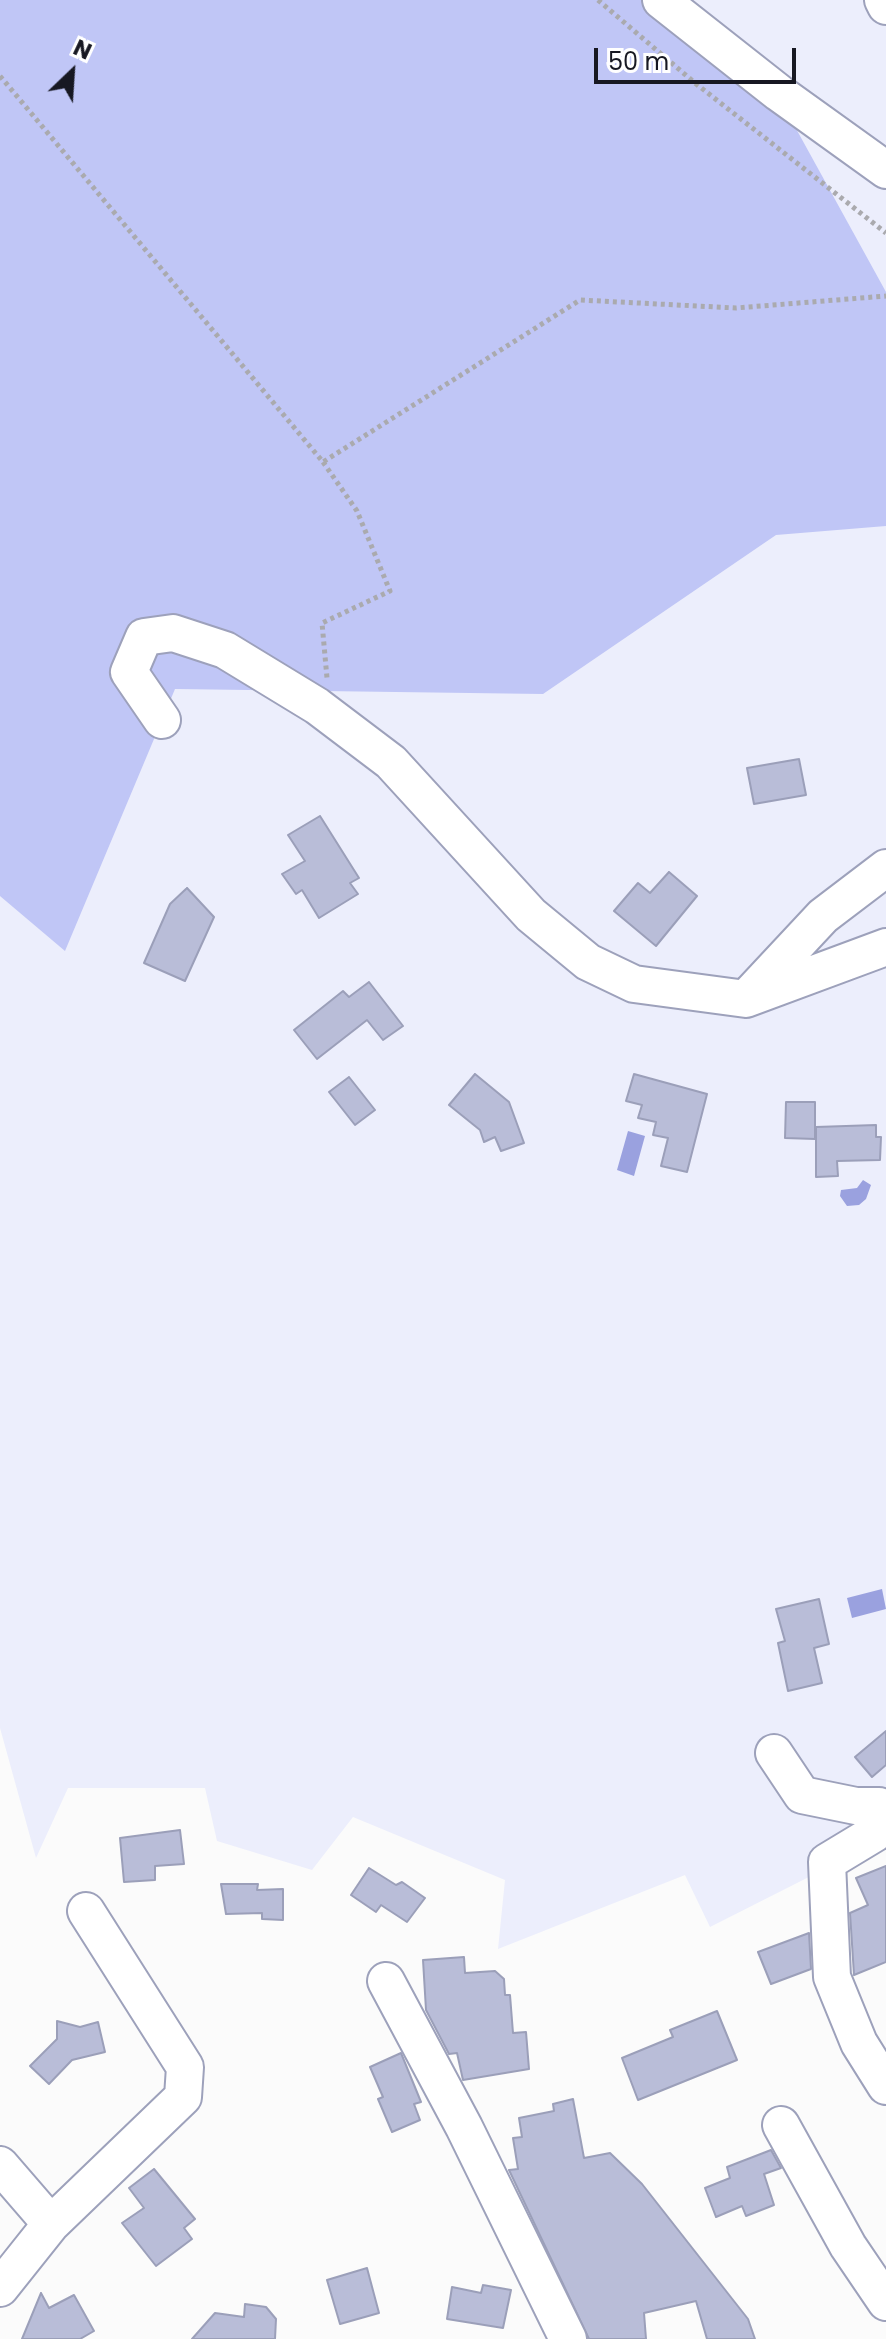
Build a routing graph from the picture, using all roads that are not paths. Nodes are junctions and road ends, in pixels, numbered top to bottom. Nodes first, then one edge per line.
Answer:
1 (661, 0) edge
2 (883, 0) edge
3 (886, 6) edge
4 (886, 170) edge
5 (162, 720) dead end
6 (886, 868) edge
7 (886, 947) edge
8 (746, 999) junction
9 (774, 1753) dead end
10 (86, 1911) dead end
11 (386, 1981) dead end
12 (886, 2086) edge
13 (781, 2125) dead end
14 (0, 2165) edge
15 (51, 2224) junction
16 (0, 2288) edge
17 (886, 2302) edge
18 (568, 2339) edge

1 - 4 street
2 - 3 street
5 - 8 street
6 - 8 street
7 - 8 street
9 - 12 street
10 - 15 street
11 - 18 street
13 - 17 street
14 - 15 street
15 - 16 street

